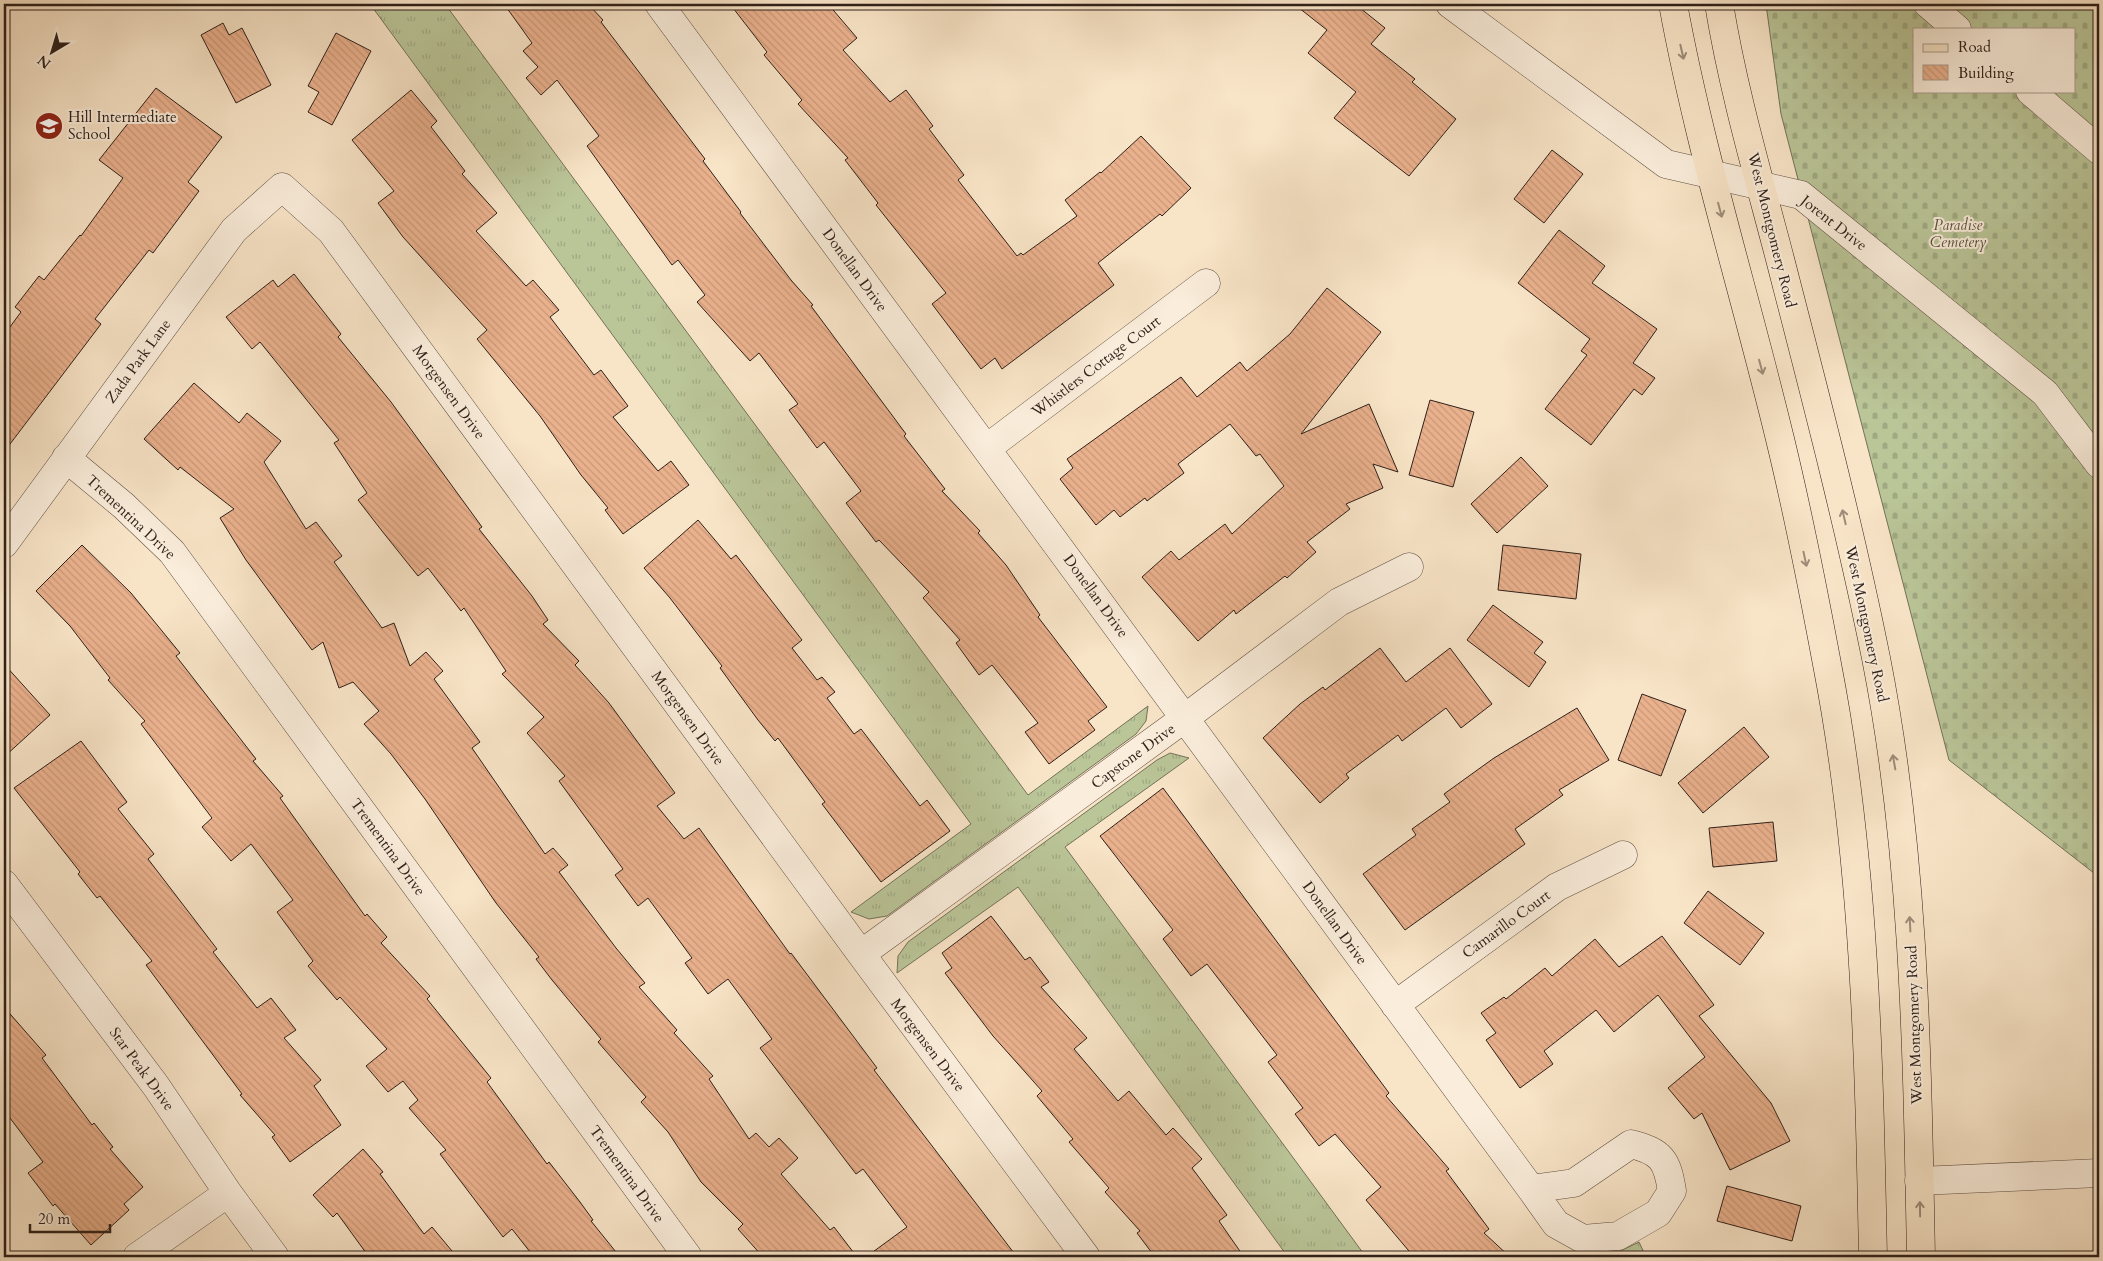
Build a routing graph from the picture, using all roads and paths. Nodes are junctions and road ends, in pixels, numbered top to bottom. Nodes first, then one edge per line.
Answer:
1 (659, 4) edge
2 (1450, 4) edge
3 (1673, 4) edge
4 (1719, 4) edge
5 (1928, 4) edge
6 (1956, 28) edge
7 (2031, 92) edge
8 (2099, 150) edge
9 (1710, 173) junction
10 (1760, 185) junction
11 (282, 187) joint
12 (1206, 283) dead end
13 (987, 448) junction
14 (66, 458) junction
15 (2099, 464) edge
16 (4, 544) edge
17 (1409, 567) dead end
18 (1185, 718) junction
19 (1623, 855) dead end
20 (4, 884) edge
21 (861, 954) junction
22 (1395, 1004) junction
23 (2099, 1173) edge
24 (1919, 1181) junction
25 (1531, 1189) junction
26 (228, 1193) junction
27 (137, 1257) edge
28 (275, 1257) edge
29 (688, 1257) edge
30 (1086, 1257) edge
31 (1873, 1257) edge
32 (1921, 1257) edge

1 - 13 street, Donellan Drive
2 - 9 street, Jorent Drive
3 -> 9 main road
4 - 10 main road, West Montgomery Road
5 - 6 street
7 - 8 street
9 - 10 street, Jorent Drive
9 -> 31 main road
10 - 15 street, Jorent Drive
24 -> 10 main road, West Montgomery Road
11 - 14 street, Zada Park Lane
11 - 21 street, Morgensen Drive
12 - 13 street, Whistlers Cottage Court
13 - 18 street, Donellan Drive
14 - 16 street, Zada Park Lane
14 - 29 street, Trementina Drive
17 - 18 street, Capstone Drive
18 - 21 street, Capstone Drive
18 - 22 street, Donellan Drive
19 - 22 street, Camarillo Court
20 - 26 street, Star Peak Drive
21 - 30 street, Morgensen Drive
22 - 25 street, Donellan Drive
23 - 24 street
32 -> 24 main road, West Montgomery Road
25 - 25 street, Donellan Drive
26 - 27 street
26 - 28 street, Star Peak Drive

